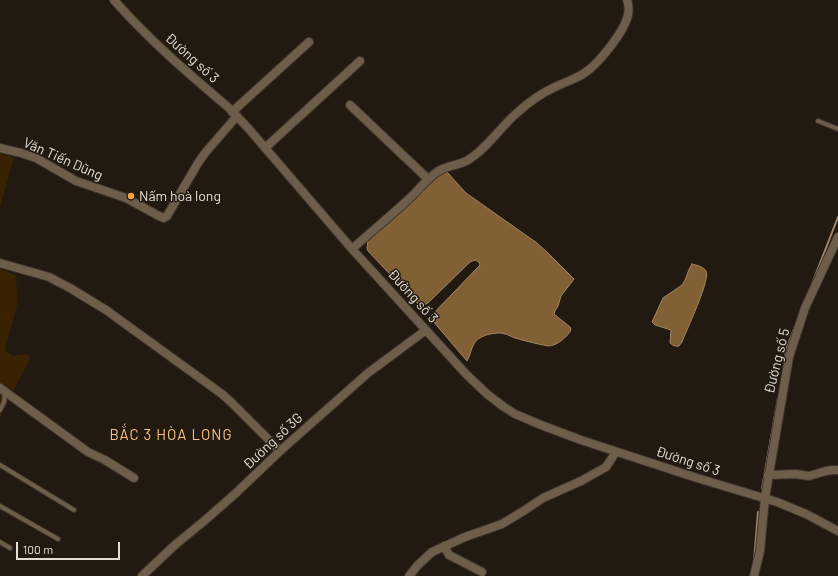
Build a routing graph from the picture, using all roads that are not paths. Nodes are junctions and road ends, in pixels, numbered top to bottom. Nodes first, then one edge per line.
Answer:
1 (114, 0) edge
2 (627, 0) edge
3 (309, 42) dead end
4 (360, 61) dead end
5 (350, 105) dead end
6 (234, 114) junction
7 (818, 121) dead end
8 (838, 129) edge
9 (0, 148) edge
10 (265, 148) junction
11 (428, 179) junction
12 (838, 237) edge
13 (352, 249) junction
14 (0, 263) edge
15 (426, 330) junction
16 (3, 390) edge
17 (0, 410) edge
18 (280, 451) junction
19 (616, 452) junction
20 (0, 465) edge
21 (838, 470) edge
22 (768, 475) junction
23 (134, 478) dead end
24 (764, 498) junction
25 (0, 506) edge
26 (74, 510) dead end
27 (838, 531) edge
28 (58, 540) dead end
29 (0, 542) edge
30 (444, 546) junction
31 (10, 548) dead end
32 (482, 572) dead end
33 (142, 576) edge
34 (409, 576) edge
35 (754, 576) edge

1 - 6 street, Đường số 3
2 - 11 street
3 - 6 street
4 - 10 street
5 - 11 street
6 - 9 street, Văn Tiến Dũng
6 - 10 street, Đường số 3
7 - 8 lane
10 - 13 street, Đường số 3
11 - 13 street
12 - 22 street, Đường số 5
13 - 15 street, Đường số 3
14 - 18 street
15 - 18 street, Đường số 3G
15 - 19 street, Đường số 3
16 - 17 lane
16 - 23 street
18 - 33 street, Đường số 3G
19 - 24 street, Đường số 3
19 - 30 street
20 - 26 lane
21 - 22 street
22 - 24 street, Đường số 5
24 - 27 street, Đường số 3
24 - 35 street, Đường số 5
25 - 28 lane
29 - 31 lane
30 - 32 street
30 - 34 street

